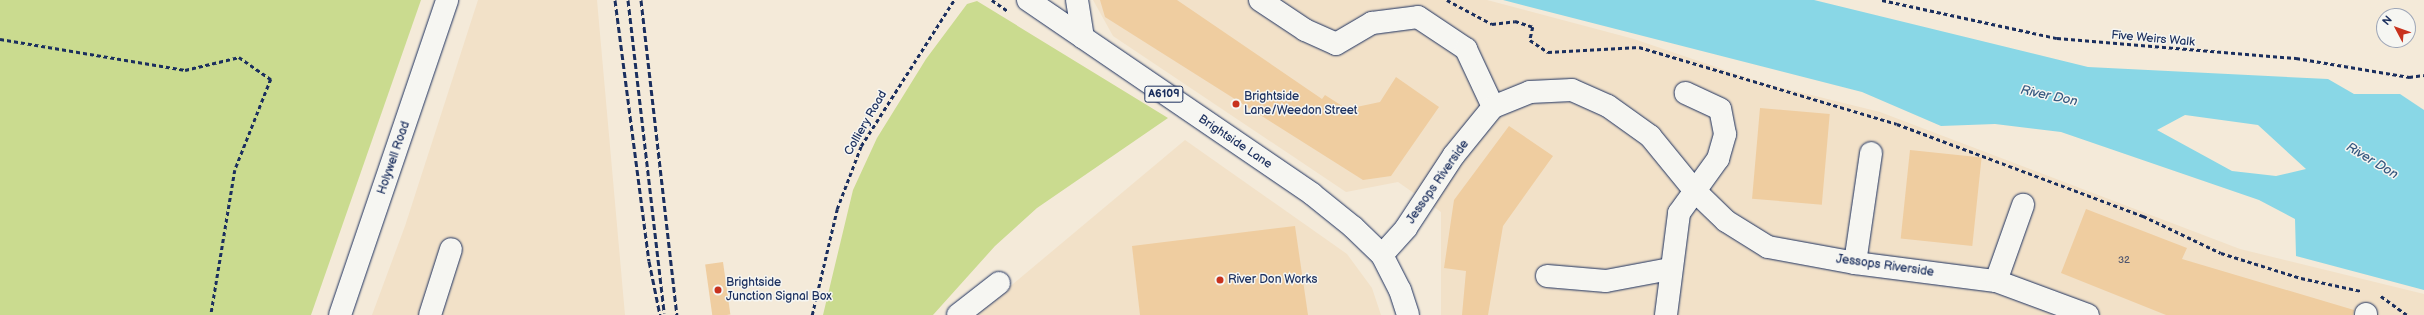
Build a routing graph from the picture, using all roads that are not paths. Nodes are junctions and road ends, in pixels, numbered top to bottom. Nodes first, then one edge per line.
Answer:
1 (447, 0) edge
2 (1028, 0) edge
3 (1076, 0) edge
4 (1260, 0) edge
5 (1083, 38) junction
6 (1685, 93) dead end
7 (1492, 107) junction
8 (1871, 153) dead end
9 (1695, 191) junction
10 (2023, 205) dead end
11 (451, 249) dead end
12 (1382, 255) junction
13 (1855, 263) junction
14 (1670, 269) junction
15 (1547, 276) dead end
16 (1996, 281) junction
17 (999, 283) dead end
18 (340, 315) edge
19 (430, 315) edge
20 (958, 315) edge
21 (1408, 315) edge
22 (1666, 315) edge
23 (2088, 315) edge

1 - 18 street, Holywell Road
2 - 5 street, Brightside Lane / A6109
3 - 5 street
4 - 7 street
5 - 12 street, Brightside Lane / A6109
6 - 9 street
7 - 9 street, Jessops Riverside
7 - 12 street, Jessops Riverside
8 - 13 street
9 - 13 street, Jessops Riverside
9 - 14 street
10 - 16 street
11 - 19 street
12 - 21 street, Brightside Lane / A6109
13 - 16 street, Jessops Riverside
14 - 15 street
14 - 22 street
16 - 23 street, Jessops Riverside
17 - 20 street

